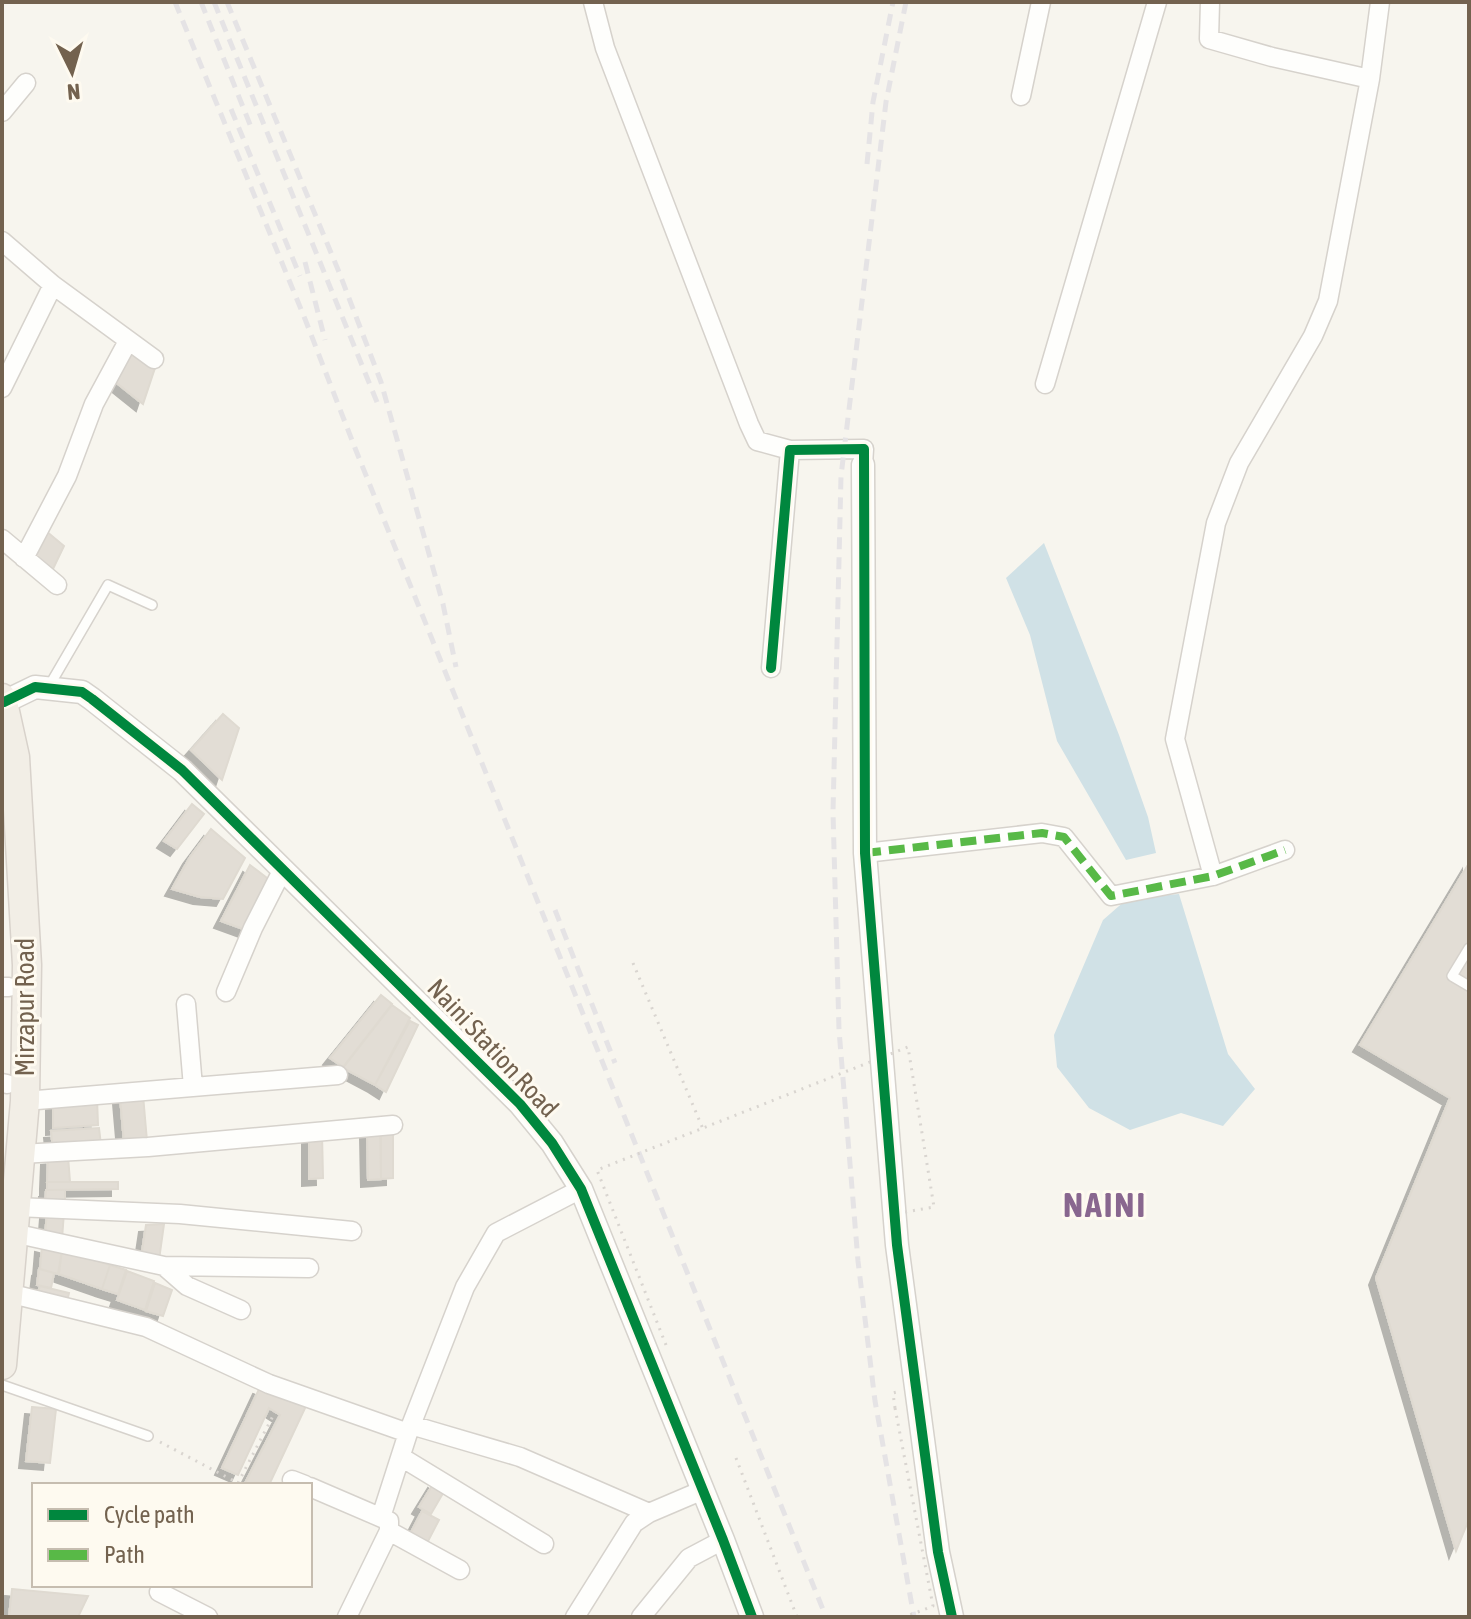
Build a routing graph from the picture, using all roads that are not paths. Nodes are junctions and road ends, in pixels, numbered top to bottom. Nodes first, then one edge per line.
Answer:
1 (593, 2) edge
2 (1041, 2) edge
3 (1157, 2) edge
4 (1380, 2) edge
5 (1206, 3) edge
6 (1370, 79) junction
7 (26, 83) dead end
8 (1021, 96) dead end
9 (2, 112) edge
10 (2, 241) edge
11 (53, 285) junction
12 (128, 341) junction
13 (154, 359) dead end
14 (1045, 384) dead end
15 (2, 388) edge
16 (790, 450) junction
17 (863, 465) joint
18 (2, 539) edge
19 (24, 558) junction
20 (57, 585) dead end
21 (152, 605) dead end
22 (771, 668) dead end
23 (48, 688) junction
24 (3, 703) edge
25 (2, 848) edge
26 (1285, 850) dead end
27 (865, 853) junction
28 (283, 869) junction
29 (1213, 876) junction
30 (1469, 948) edge
31 (1469, 986) edge
32 (6, 987) edge
33 (226, 992) dead end
34 (186, 1004) dead end
35 (338, 1075) dead end
36 (193, 1087) junction
37 (11, 1089) edge
38 (393, 1125) dead end
39 (20, 1154) junction
40 (2, 1177) edge
41 (581, 1189) junction
42 (10, 1223) edge
43 (352, 1231) dead end
44 (164, 1266) junction
45 (309, 1268) dead end
46 (8, 1293) junction
47 (241, 1310) dead end
48 (2, 1365) edge
49 (2, 1385) edge
50 (409, 1429) junction
51 (148, 1436) road end
52 (401, 1457) junction
53 (312, 1488) edge
54 (703, 1490) junction
55 (649, 1513) junction
56 (385, 1524) junction
57 (723, 1540) junction
58 (544, 1544) dead end
59 (460, 1570) dead end
60 (159, 1592) dead end
61 (208, 1617) edge
62 (347, 1617) edge
63 (575, 1617) edge
64 (641, 1617) edge
65 (752, 1617) edge
66 (952, 1617) edge

1 - 16 street
2 - 8 street
3 - 14 street
4 - 6 street
5 - 6 street
6 - 29 street
7 - 9 street
10 - 11 street
11 - 12 street
11 - 15 street
12 - 13 street
12 - 19 street
16 - 17 street
16 - 22 street
17 - 27 street
18 - 19 street
19 - 20 street
21 - 23 lane
23 - 24 street, Naini Station Road
23 - 28 street, Naini Station Road
24 - 37 highway, Mirzapur Road
25 - 32 highway, Mirzapur Road
26 - 29 street
27 - 29 street
27 - 66 street
28 - 33 street
28 - 41 street, Naini Station Road
30 - 31 lane
32 - 37 highway, Mirzapur Road
34 - 36 street
35 - 36 street
36 - 37 street
37 - 39 highway, Mirzapur Road
37 - 40 highway, Mirzapur Road
38 - 39 street
39 - 42 highway, Mirzapur Road
41 - 50 street
41 - 54 street, Naini Station Road
42 - 43 street
42 - 44 street
42 - 46 highway, Mirzapur Road
44 - 45 street
44 - 47 street
46 - 48 highway, Mirzapur Road
46 - 50 street
49 - 51 lane
50 - 52 street
50 - 55 street
52 - 56 street
52 - 58 street
53 - 56 street
54 - 55 street
54 - 57 street, Naini Station Road
55 - 63 street
56 - 59 street
56 - 62 street
57 - 64 street
57 - 65 street, Naini Station Road
60 - 61 street

